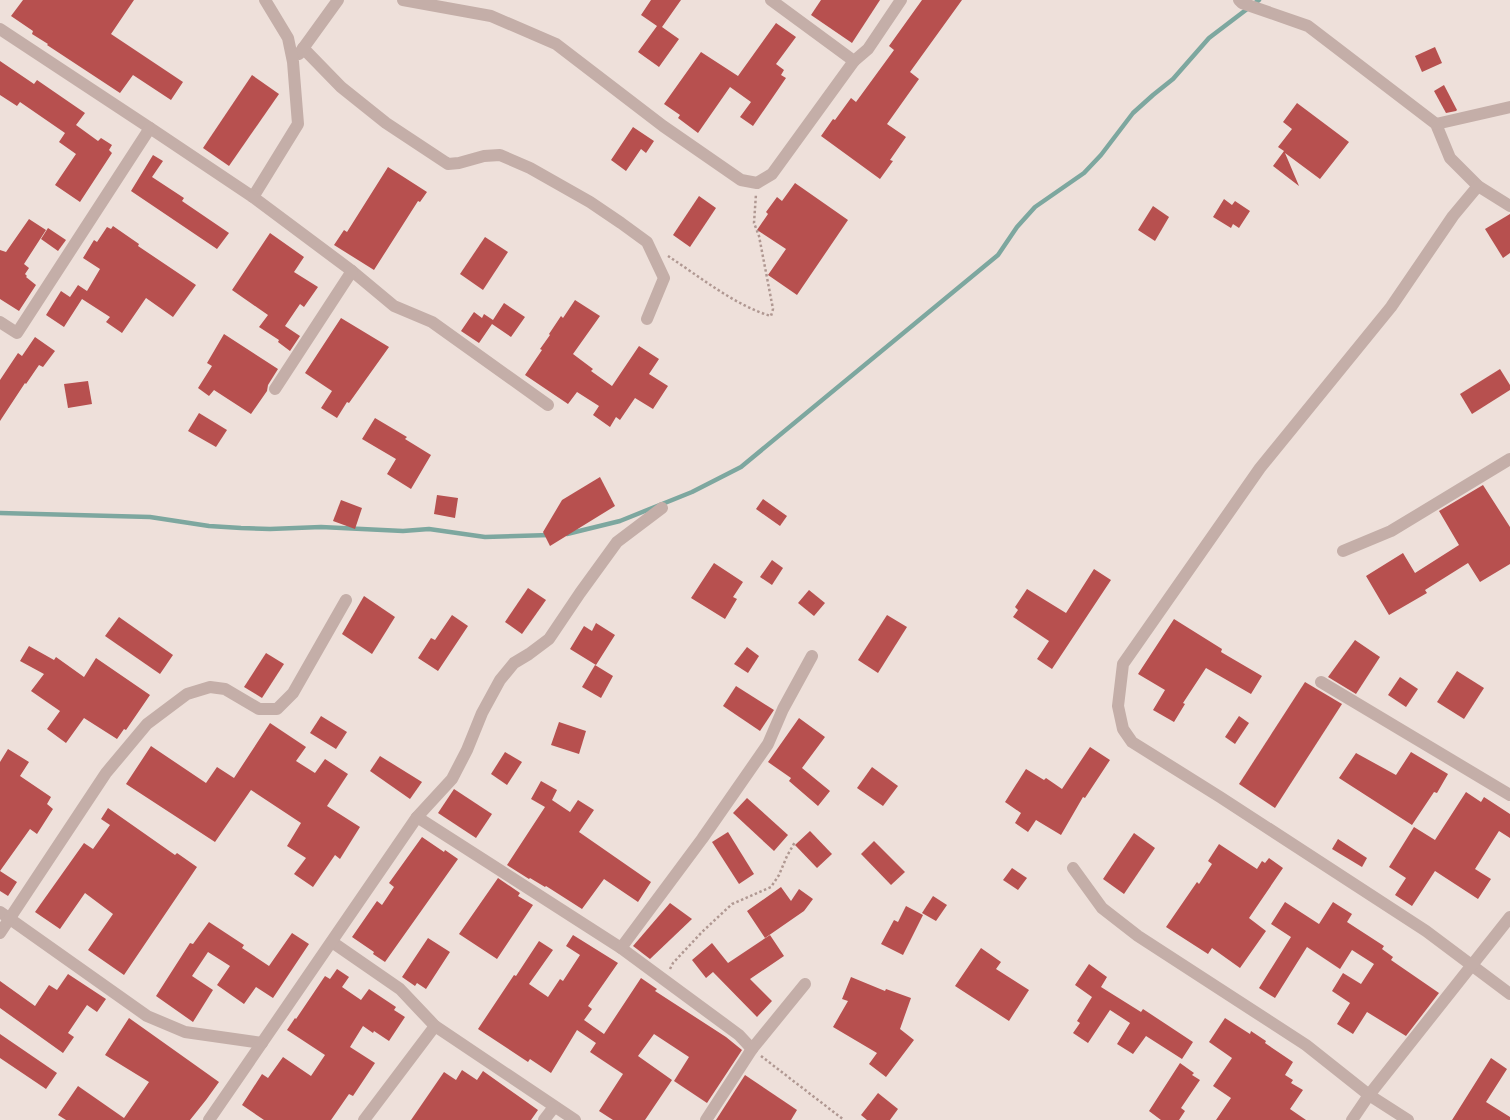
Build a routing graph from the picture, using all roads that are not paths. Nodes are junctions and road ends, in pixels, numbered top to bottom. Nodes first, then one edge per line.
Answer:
1 (265, 0) edge
2 (338, 0) edge
3 (403, 0) edge
4 (771, 0) edge
5 (901, 0) edge
6 (1239, 0) edge
7 (0, 29) edge
8 (303, 48) junction
9 (293, 62) junction
10 (854, 62) junction
11 (1510, 107) edge
12 (1436, 124) junction
13 (150, 128) junction
14 (1478, 186) junction
15 (253, 197) junction
16 (1510, 206) edge
17 (352, 271) junction
18 (646, 319) dead end
19 (0, 322) edge
20 (275, 389) dead end
21 (548, 405) dead end
22 (1510, 459) edge
23 (662, 508) dead end
24 (1343, 551) dead end
25 (346, 600) dead end
26 (812, 656) dead end
27 (1322, 682) dead end
28 (1510, 795) edge
29 (417, 817) junction
30 (1073, 868) dead end
31 (5, 916) edge
32 (1510, 917) edge
33 (0, 933) edge
34 (332, 942) junction
35 (621, 948) junction
36 (1471, 966) junction
37 (805, 984) dead end
38 (1510, 994) edge
39 (435, 1026) junction
40 (262, 1043) junction
41 (752, 1049) junction
42 (1369, 1095) junction
43 (554, 1106) junction
44 (208, 1120) edge
45 (364, 1120) edge
46 (544, 1120) edge
47 (576, 1120) edge
48 (706, 1120) edge
49 (1352, 1120) edge
50 (1408, 1120) edge

1 - 9 street
2 - 8 street
3 - 10 street
4 - 10 street
5 - 10 street
6 - 12 street
7 - 13 street
8 - 9 street
8 - 18 street
9 - 15 street
11 - 12 street
12 - 14 street
13 - 15 street
13 - 19 street
14 - 16 street
14 - 36 street
15 - 17 street
17 - 20 street
17 - 21 street
22 - 24 street
23 - 29 street
25 - 31 street
26 - 35 street
27 - 28 street
29 - 34 street
29 - 35 street
30 - 42 street
31 - 33 street
31 - 40 street
32 - 36 street
34 - 39 street
34 - 40 street
35 - 41 street
36 - 38 street
36 - 42 street
37 - 41 street
39 - 43 street
39 - 45 street
40 - 44 street
41 - 48 street
42 - 49 street
42 - 50 street
43 - 46 street
43 - 47 street

